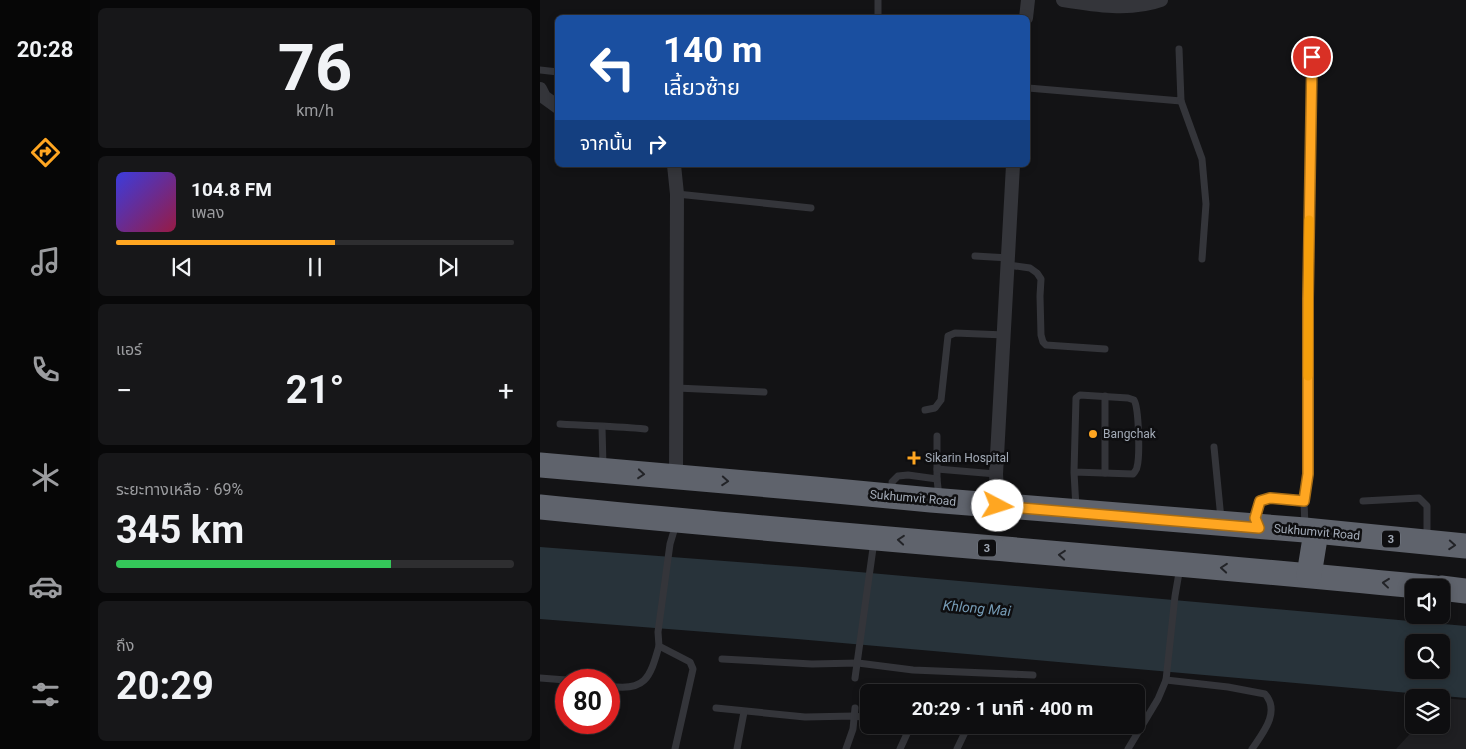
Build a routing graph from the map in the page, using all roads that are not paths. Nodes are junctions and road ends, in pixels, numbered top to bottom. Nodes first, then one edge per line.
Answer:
1 (878, 0) edge
2 (1028, 0) edge
3 (1063, 0) edge
4 (1161, 0) edge
5 (878, 15) edge
6 (1026, 15) edge
7 (1179, 49) dead end
8 (1312, 57) dead end
9 (540, 70) edge
10 (555, 72) edge
11 (540, 88) edge
12 (1030, 88) edge
13 (1181, 101) junction
14 (555, 105) edge
15 (674, 167) edge
16 (1013, 167) edge
17 (677, 194) junction
18 (811, 208) dead end
19 (975, 256) dead end
20 (1202, 259) dead end
21 (1008, 262) junction
22 (1005, 336) junction
23 (1105, 349) dead end
24 (677, 388) junction
25 (764, 392) dead end
26 (1105, 396) junction
27 (925, 410) dead end
28 (560, 424) dead end
29 (602, 427) junction
30 (646, 429) dead end
31 (938, 436) dead end
32 (1214, 447) dead end
33 (540, 465) edge
34 (937, 469) junction
35 (603, 471) junction
36 (1074, 472) junction
37 (1105, 473) junction
38 (996, 474) junction
39 (676, 478) junction
40 (938, 489) junction
41 (1304, 501) junction
42 (1363, 501) dead end
43 (998, 506) junction
44 (540, 508) edge
45 (1077, 512) junction
46 (1222, 524) junction
47 (1259, 528) junction
48 (1311, 531) junction
49 (673, 533) junction
50 (1426, 543) junction
51 (1466, 546) edge
52 (873, 549) junction
53 (1180, 565) junction
54 (1309, 575) junction
55 (1405, 585) edge
56 (1450, 589) edge
57 (1466, 591) edge
58 (659, 646) junction
59 (722, 659) dead end
60 (858, 664) junction
61 (1033, 675) dead end
62 (1166, 677) junction
63 (540, 678) edge
64 (855, 678) dead end
65 (555, 679) edge
66 (620, 687) edge
67 (716, 708) dead end
68 (855, 708) dead end
69 (744, 712) junction
70 (854, 716) junction
71 (860, 717) edge
72 (907, 734) edge
73 (964, 734) edge
74 (676, 749) edge
75 (737, 749) edge
76 (846, 749) edge
77 (900, 749) edge
78 (957, 749) edge
79 (1128, 749) edge
80 (1252, 749) edge

1 - 5 lane
2 - 6 street
3 - 4 street
7 - 13 lane
8 - 41 lane
9 - 10 lane
11 - 14 street
12 - 13 lane
13 - 20 lane
15 - 17 street
16 - 21 street
17 - 18 lane
17 - 24 street
19 - 21 lane
21 - 22 street
21 - 23 lane
22 - 27 lane
22 - 38 street
24 - 25 lane
24 - 39 street
26 - 36 lane
26 - 37 lane
26 - 37 lane
28 - 29 lane
29 - 30 lane
29 - 35 lane
31 - 34 lane
32 - 46 lane
33 - 35 highway, Sukhumvit Road / 3
34 - 38 lane
34 - 40 lane
35 -> 39 highway, Sukhumvit Road / 3
36 - 37 lane
36 - 45 lane
38 - 43 street
39 -> 40 highway, Sukhumvit Road / 3
40 - 43 highway, Sukhumvit Road / 3
41 - 47 lane
41 - 48 lane
42 - 50 lane
43 - 45 highway, Sukhumvit Road / 3
44 - 49 highway, 3
45 - 46 highway, Sukhumvit Road / 3
46 - 47 highway, Sukhumvit Road / 3
47 - 48 highway, Sukhumvit Road / 3
48 - 50 highway, Sukhumvit Road / 3
48 - 54 highway
49 - 52 highway, 3
49 - 58 lane
50 -> 51 highway, Sukhumvit Road / 3
53 -> 52 highway, 3
52 - 60 lane
54 -> 53 highway, 3
53 - 62 lane
55 -> 54 highway, 3
56 - 57 highway
58 - 66 lane
58 - 74 lane
59 - 60 lane
60 - 61 lane
60 - 64 lane
62 - 79 lane
62 - 80 lane
63 - 65 lane
67 - 69 lane
68 - 70 lane
69 - 70 lane
69 - 75 lane
70 - 71 lane
70 - 76 lane
72 - 77 lane
73 - 78 lane

